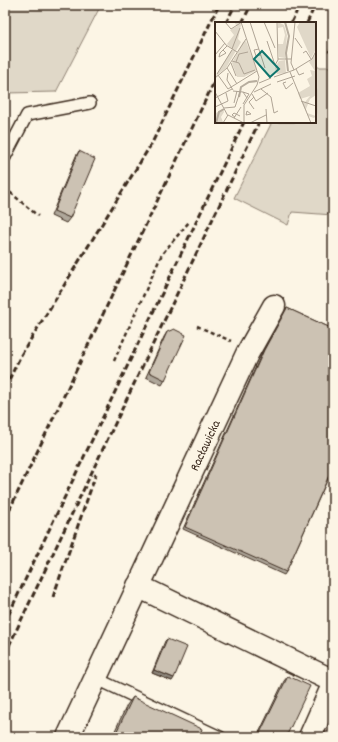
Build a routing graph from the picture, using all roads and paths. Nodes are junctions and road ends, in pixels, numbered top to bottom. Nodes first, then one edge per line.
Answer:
1 (328, 51) dead end
2 (333, 52) edge
3 (90, 103) dead end
4 (5, 157) edge
5 (5, 188) edge
6 (38, 216) dead end
7 (189, 222) dead end
8 (274, 306) dead end
9 (197, 326) dead end
10 (250, 349) junction
11 (114, 361) dead end
12 (138, 586) junction
13 (95, 678) junction
14 (333, 681) edge
15 (333, 685) edge
16 (68, 737) edge
17 (220, 737) edge
18 (310, 737) edge

1 - 2 path
3 - 4 lane
5 - 6 path
7 - 11 path
8 - 10 street, Racławicka
9 - 10 path
10 - 12 street, Racławicka
12 - 13 street, Racławicka
12 - 14 street
13 - 16 street, Racławicka
13 - 17 lane
15 - 18 street

